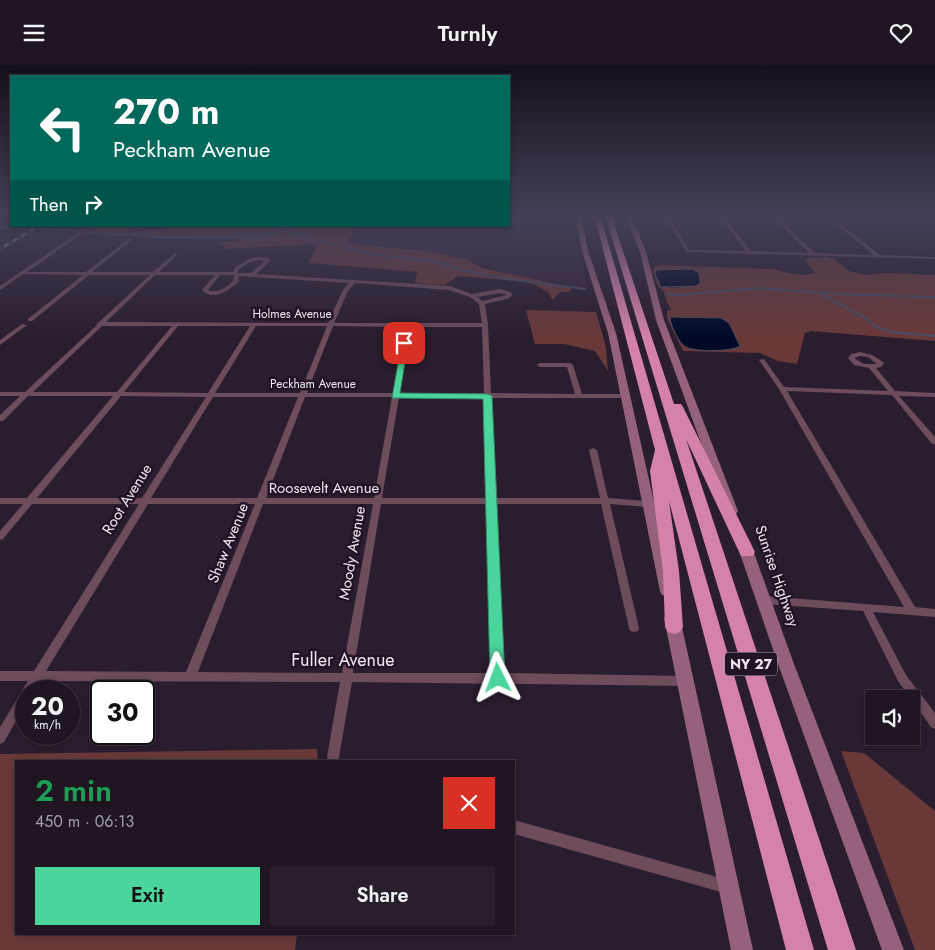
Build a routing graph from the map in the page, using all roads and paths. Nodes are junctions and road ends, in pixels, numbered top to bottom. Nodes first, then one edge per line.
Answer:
1 (47, 256) edge
2 (108, 256) edge
3 (172, 256) edge
4 (587, 256) edge
5 (608, 256) edge
6 (621, 256) edge
7 (644, 256) edge
8 (887, 256) edge
9 (935, 258) edge
10 (22, 273) junction
11 (86, 273) junction
12 (153, 273) junction
13 (219, 274) junction
14 (237, 274) junction
15 (252, 275) junction
16 (353, 282) junction
17 (0, 288) edge
18 (472, 295) junction
19 (482, 303) junction
20 (30, 320) dead end
21 (99, 324) junction
22 (24, 325) dead end
23 (177, 325) junction
24 (254, 325) junction
25 (331, 325) junction
26 (408, 325) junction
27 (485, 325) junction
28 (0, 343) edge
29 (762, 360) dead end
30 (540, 365) dead end
31 (871, 367) dead end
32 (660, 378) junction
33 (782, 389) junction
34 (0, 394) edge
35 (25, 394) junction
36 (894, 394) junction
37 (119, 395) junction
38 (210, 395) junction
39 (579, 395) junction
40 (935, 395) edge
41 (304, 396) junction
42 (395, 396) junction
43 (488, 396) junction
44 (626, 396) junction
45 (0, 419) edge
46 (935, 442) edge
47 (661, 447) junction
48 (593, 450) dead end
49 (0, 501) edge
50 (30, 501) junction
51 (491, 501) junction
52 (606, 501) junction
53 (145, 502) junction
54 (259, 502) junction
55 (376, 502) junction
56 (647, 504) junction
57 (0, 537) edge
58 (747, 552) junction
59 (764, 600) junction
60 (866, 608) junction
61 (912, 612) junction
62 (935, 613) edge
63 (674, 627) junction
64 (634, 628) dead end
65 (0, 676) edge
66 (37, 677) junction
67 (190, 677) junction
68 (346, 678) junction
69 (498, 678) junction
70 (35, 680) edge
71 (686, 681) junction
72 (15, 713) edge
73 (935, 723) edge
74 (0, 738) edge
75 (333, 757) dead end
76 (515, 827) edge
77 (730, 888) junction
78 (742, 950) edge
79 (800, 950) edge
80 (842, 950) edge
81 (893, 950) edge

1 - 10 street
2 - 11 street
3 - 12 street
4 - 44 main road
5 - 47 highway, NY 27
6 - 32 highway, NY 27
7 - 58 main road, Sunrise Highway
8 - 9 street
10 - 11 street
10 - 17 street
11 - 12 street
11 - 20 street
12 - 13 street
12 - 21 street
13 - 14 street
13 - 14 street
14 - 15 street
14 - 15 street
15 - 16 street
16 - 18 street
16 - 25 street, Shaw Avenue
18 - 19 street
18 - 19 street
19 - 27 street
21 - 23 street, Holmes Avenue
21 - 35 street
22 - 28 street
23 - 24 street, Holmes Avenue
23 - 37 street
24 - 25 street, Holmes Avenue
24 - 38 street, Root Avenue
25 - 26 street, Holmes Avenue
25 - 41 street, Shaw Avenue
26 - 27 street, Holmes Avenue
26 - 42 street, Moody Avenue
27 - 43 street
29 - 33 street
30 - 39 street
31 - 36 street
32 - 58 highway
32 - 80 highway, NY 27
33 - 36 street
33 - 61 street
34 - 35 street, Peckham Avenue
35 - 37 street, Peckham Avenue
35 - 45 street
36 - 40 street
36 - 46 street
37 - 38 street, Peckham Avenue
37 - 50 street
38 - 41 street, Peckham Avenue
38 - 53 street, Root Avenue
39 - 43 street, Peckham Avenue
39 - 44 street, Peckham Avenue
41 - 42 street, Peckham Avenue
41 - 54 street, Shaw Avenue
42 - 43 street, Peckham Avenue
42 - 55 street, Moody Avenue
43 - 51 street
44 - 56 main road
47 - 63 highway
47 - 79 highway, NY 27
48 - 52 street
49 - 50 street, Roosevelt Avenue
50 - 53 street, Roosevelt Avenue
50 - 57 street
51 - 52 street, Roosevelt Avenue
51 - 55 street, Roosevelt Avenue
51 - 69 street
52 - 56 street, Roosevelt Avenue
52 - 64 street
53 - 54 street, Roosevelt Avenue
53 - 66 street, Root Avenue
54 - 55 street, Roosevelt Avenue
54 - 67 street, Shaw Avenue
55 - 68 street, Moody Avenue
56 - 63 main road
58 - 59 main road, Sunrise Highway
59 - 60 street
59 - 81 main road, Sunrise Highway
60 - 61 street
60 - 73 street
61 - 62 street
63 - 71 main road
65 - 66 street, Fuller Avenue
66 - 67 street, Fuller Avenue
66 - 70 street, Root Avenue
67 - 68 street, Fuller Avenue
68 - 69 street, Fuller Avenue
68 - 75 street, Moody Avenue
69 - 71 street, Fuller Avenue
71 - 77 main road
72 - 74 street, Root Avenue
76 - 77 street
77 - 78 main road

